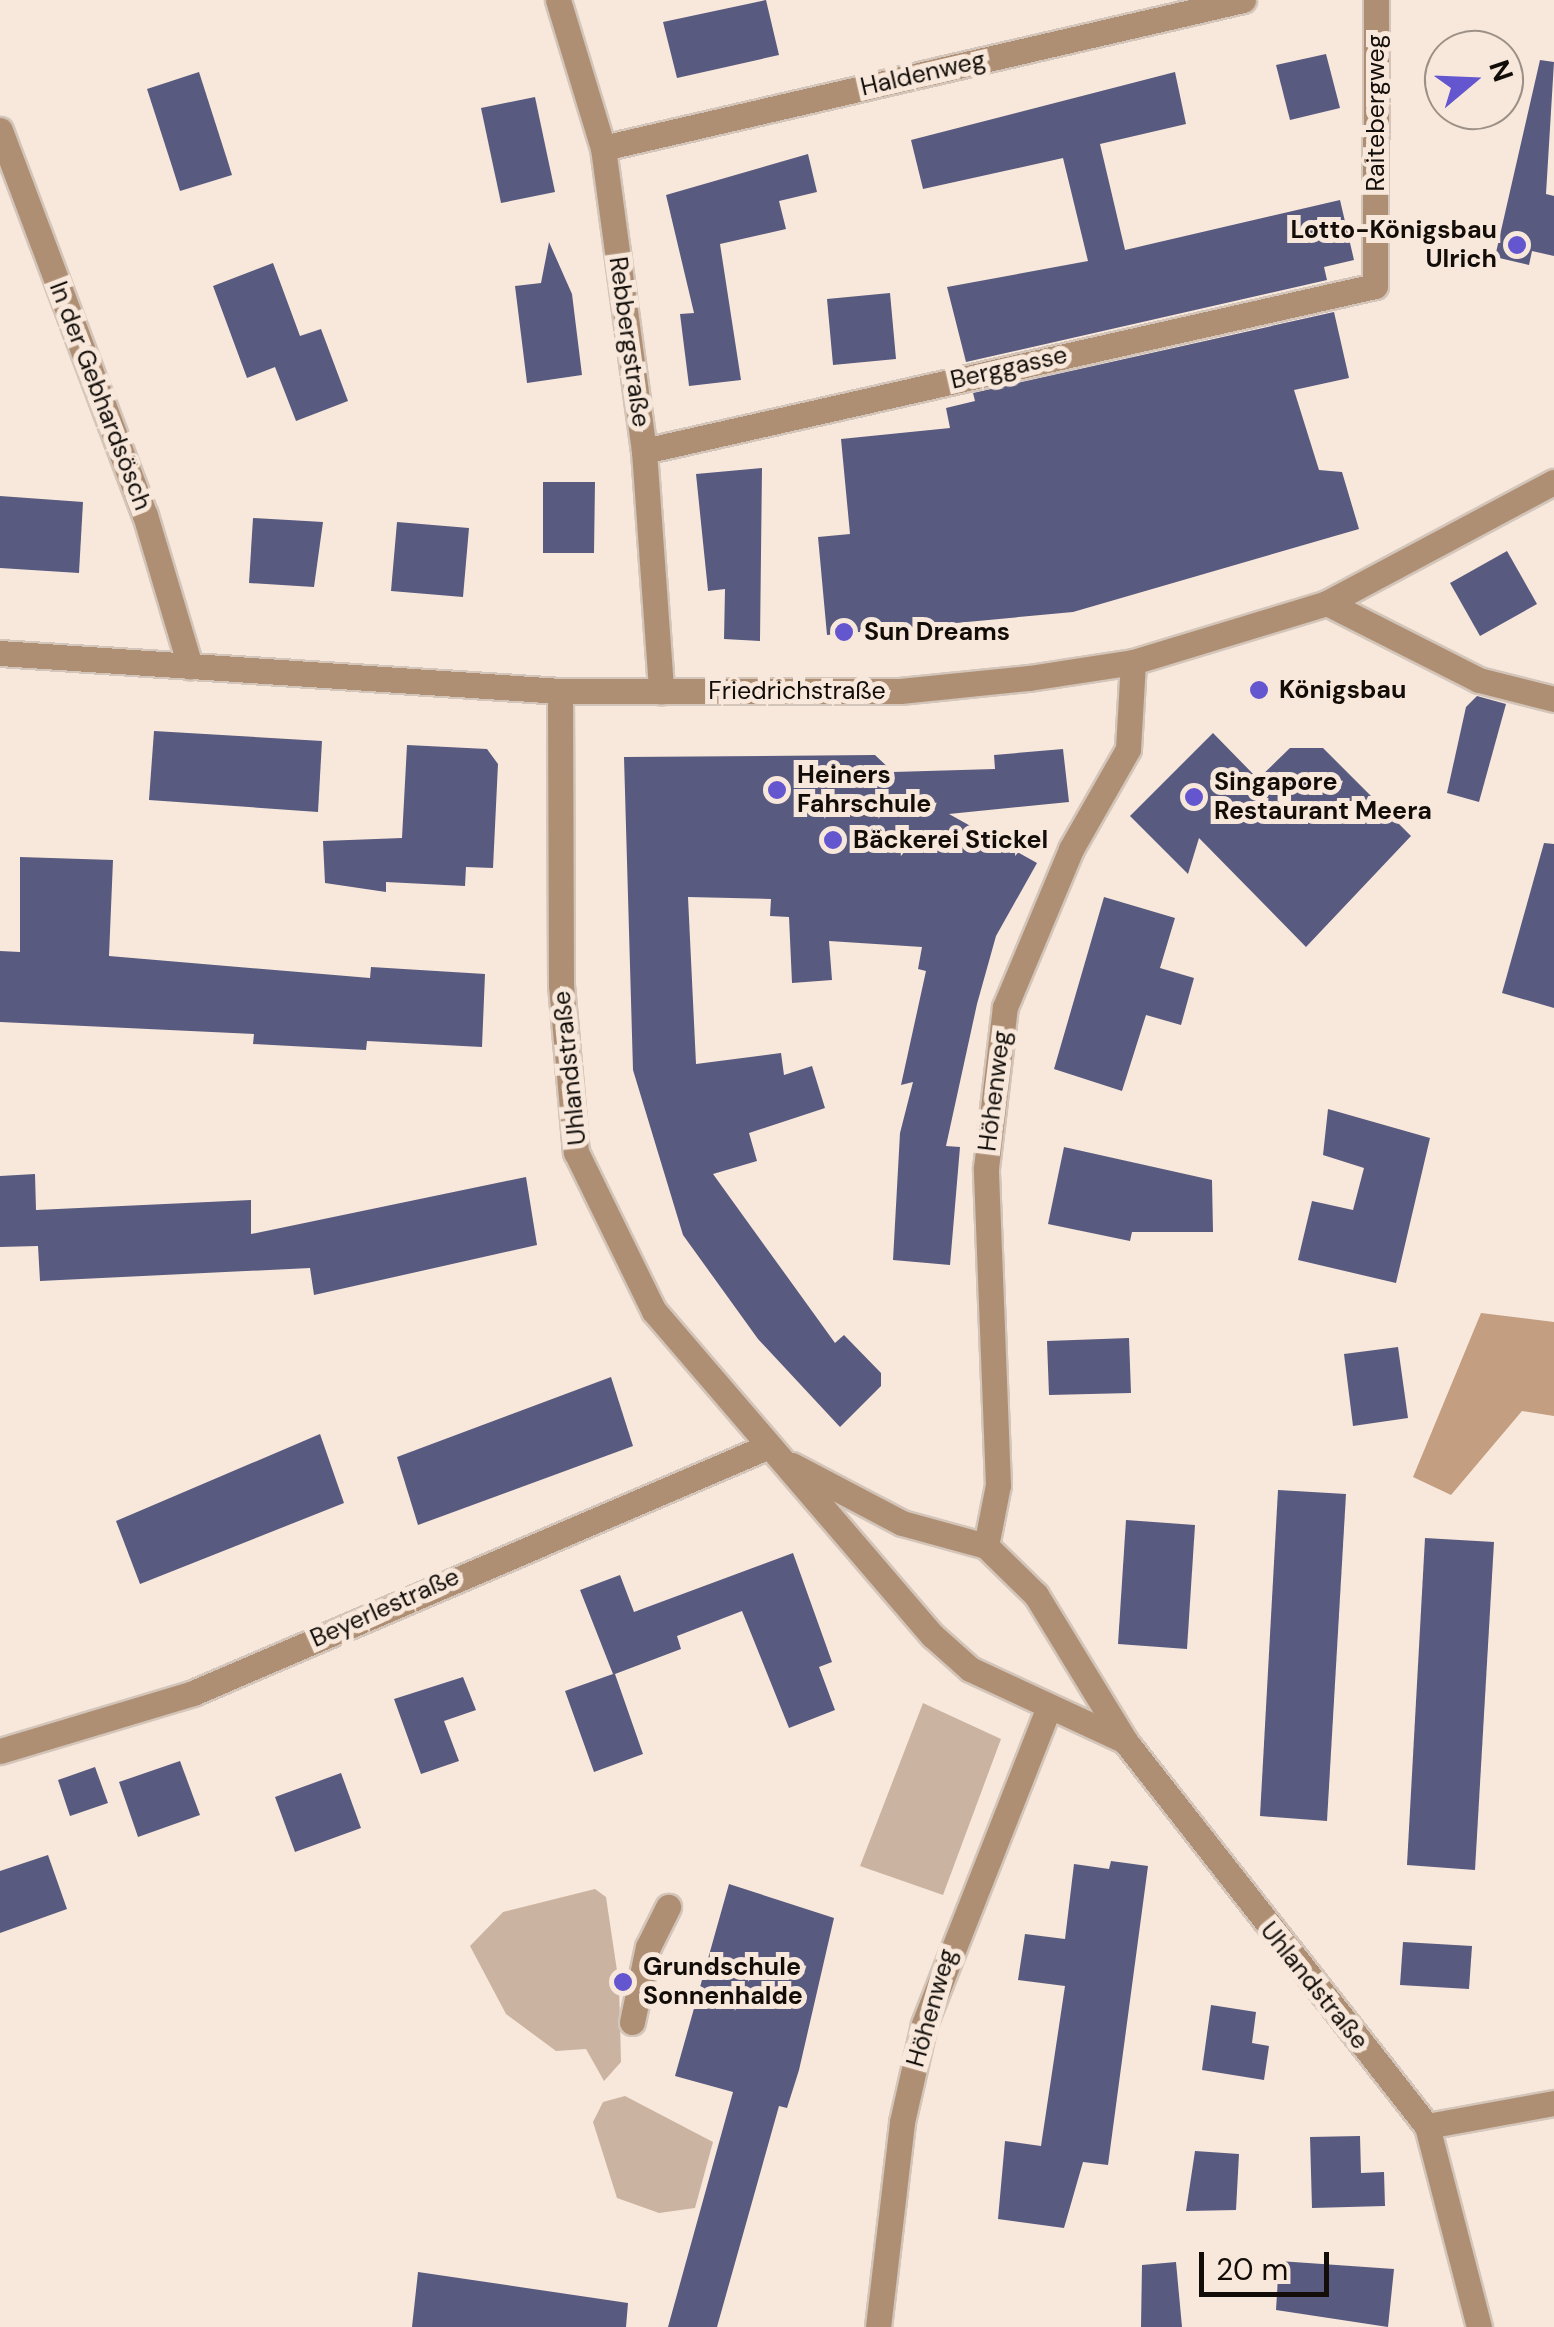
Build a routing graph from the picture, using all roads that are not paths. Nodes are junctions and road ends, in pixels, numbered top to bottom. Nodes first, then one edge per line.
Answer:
1 (558, 0) edge
2 (1243, 0) edge
3 (1376, 0) edge
4 (0, 130) edge
5 (603, 148) junction
6 (1374, 286) joint
7 (644, 451) junction
8 (1554, 482) edge
9 (1327, 603) junction
10 (0, 653) edge
11 (1133, 662) junction
12 (190, 666) junction
13 (560, 691) junction
14 (661, 691) junction
15 (1554, 699) edge
16 (764, 1448) junction
17 (986, 1546) junction
18 (1049, 1706) junction
19 (1125, 1741) junction
20 (0, 1751) edge
21 (668, 1908) dead end
22 (632, 2022) dead end
23 (1554, 2104) edge
24 (1427, 2126) junction
25 (878, 2327) edge
26 (1479, 2327) edge

1 - 5 street, Rebbergstraße
2 - 5 street, Haldenweg
3 - 6 street, Raitebergweg
4 - 12 street, In der Gebhardsösch
5 - 7 street, Rebbergstraße
6 - 7 street, Berggasse
7 - 14 street, Rebbergstraße
8 - 9 street, Friedrichstraße
9 - 11 street, Friedrichstraße
9 - 15 street
10 - 12 street, Friedrichstraße
11 - 14 street, Friedrichstraße
11 - 17 street, Höhenweg
12 - 13 street, Friedrichstraße
13 - 14 street, Friedrichstraße
13 - 16 street, Uhlandstraße
16 - 17 street, Uhlandstraße
16 - 18 street, Uhlandstraße
16 - 20 street, Beyerlestraße
17 - 19 street, Uhlandstraße
18 - 19 street, Uhlandstraße
18 - 25 street, Höhenweg
19 - 24 street, Uhlandstraße
21 - 22 street
23 - 24 street
24 - 26 street

